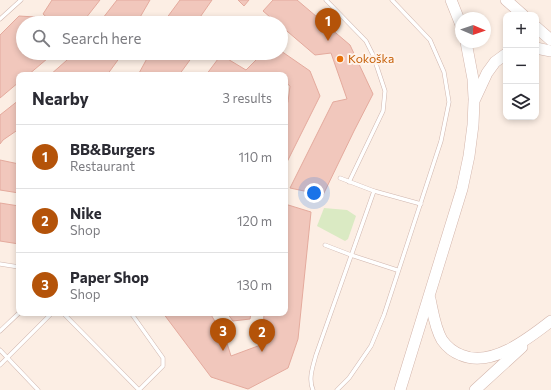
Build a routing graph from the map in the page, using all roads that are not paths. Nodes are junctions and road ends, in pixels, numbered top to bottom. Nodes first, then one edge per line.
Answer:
1 (22, 0) edge
2 (326, 0) edge
3 (392, 0) edge
4 (451, 0) edge
5 (506, 0) edge
6 (456, 12) edge
7 (520, 12) edge
8 (0, 19) edge
9 (539, 30) edge
10 (551, 40) edge
11 (467, 48) edge
12 (539, 49) edge
13 (551, 51) edge
14 (503, 56) edge
15 (474, 101) junction
16 (340, 178) dead end
17 (349, 182) junction
18 (374, 191) junction
19 (421, 204) junction
20 (325, 245) dead end
21 (351, 255) junction
22 (0, 264) edge
23 (16, 267) edge
24 (398, 270) junction
25 (430, 297) junction
26 (16, 316) edge
27 (49, 316) edge
28 (66, 316) edge
29 (133, 316) edge
30 (551, 321) edge
31 (540, 330) junction
32 (0, 331) edge
33 (0, 350) edge
34 (7, 358) junction
35 (0, 365) edge
36 (38, 390) edge
37 (139, 390) edge
38 (313, 390) edge
39 (336, 390) edge
40 (400, 390) edge
41 (475, 390) edge

1 - 8 lane
2 - 17 lane
3 - 19 lane
4 - 6 main road
5 - 7 main road
9 - 10 main road
11 - 15 main road
12 - 13 main road
14 - 15 main road
15 - 25 main road
16 - 17 lane
17 - 18 lane
18 - 19 lane
18 - 21 lane
19 - 24 lane
20 - 21 lane
21 - 24 lane
21 - 38 lane
22 - 23 lane
24 - 39 lane
25 - 31 main road
25 - 40 main road
26 - 32 lane
27 - 34 lane
28 - 37 lane
29 - 37 lane
30 - 31 main road
31 - 41 main road
33 - 34 lane
34 - 35 lane
34 - 36 lane

